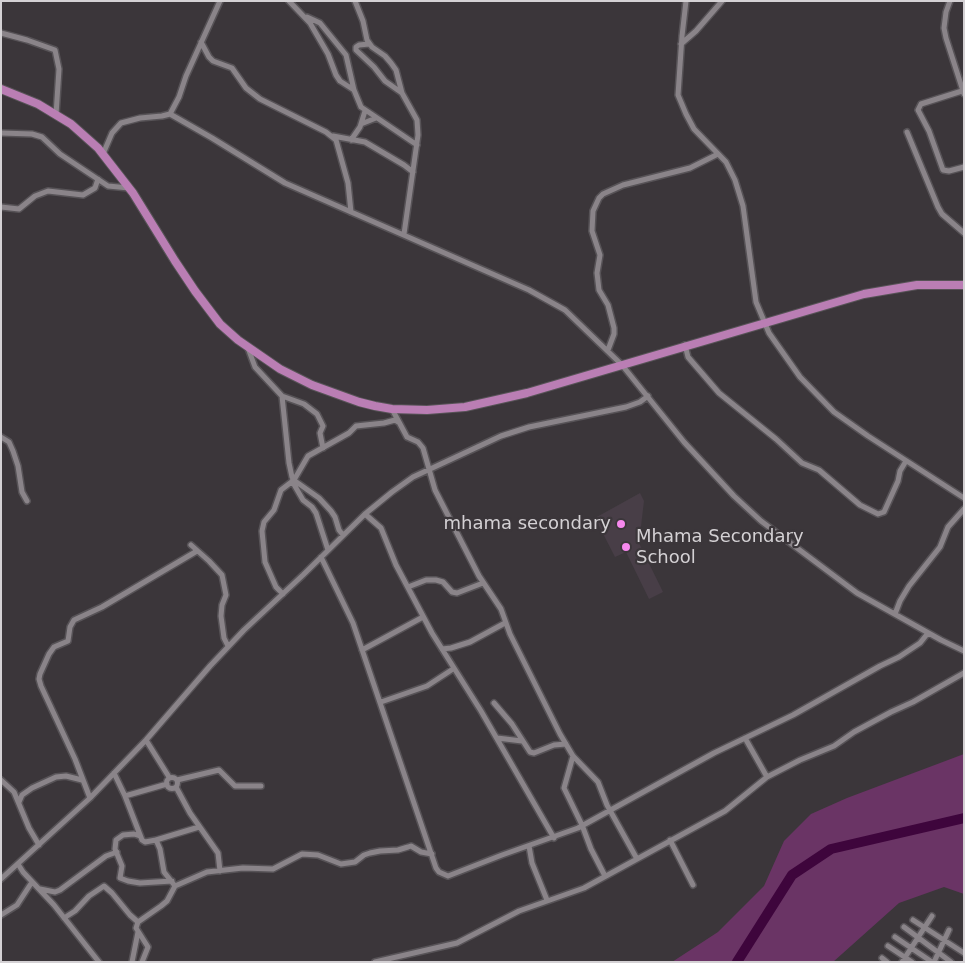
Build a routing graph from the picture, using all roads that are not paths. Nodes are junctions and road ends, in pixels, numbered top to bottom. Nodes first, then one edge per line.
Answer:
1 (220, 1) edge
2 (289, 1) edge
3 (355, 1) edge
4 (686, 1) edge
5 (722, 1) edge
6 (950, 1) edge
7 (306, 17) junction
8 (1, 34) edge
9 (201, 42) junction
10 (369, 44) junction
11 (681, 44) junction
12 (1, 89) edge
13 (354, 90) junction
14 (402, 93) junction
15 (963, 93) edge
16 (365, 111) junction
17 (170, 114) junction
18 (56, 115) junction
19 (376, 118) junction
20 (361, 124) junction
21 (907, 132) dead end
22 (1, 133) edge
23 (332, 136) junction
24 (351, 140) junction
25 (417, 145) junction
26 (103, 154) junction
27 (718, 154) junction
28 (964, 167) edge
29 (413, 172) junction
30 (98, 179) junction
31 (129, 188) junction
32 (1, 208) edge
33 (351, 212) junction
34 (964, 233) edge
35 (404, 234) junction
36 (964, 285) edge
37 (764, 323) junction
38 (685, 345) junction
39 (248, 348) junction
40 (608, 350) junction
41 (622, 365) junction
42 (282, 396) junction
43 (648, 396) junction
44 (392, 409) junction
45 (399, 422) junction
46 (1, 438) edge
47 (323, 448) junction
48 (906, 462) junction
49 (428, 470) junction
50 (293, 480) junction
51 (964, 498) edge
52 (27, 501) dead end
53 (964, 509) edge
54 (365, 514) junction
55 (343, 535) junction
56 (191, 545) dead end
57 (328, 550) junction
58 (197, 551) junction
59 (321, 557) junction
60 (483, 583) junction
61 (408, 587) junction
62 (283, 594) junction
63 (895, 614) junction
64 (423, 617) junction
65 (505, 622) junction
66 (928, 633) junction
67 (228, 646) junction
68 (442, 649) junction
69 (362, 650) junction
70 (964, 651) edge
71 (453, 669) junction
72 (964, 673) edge
73 (381, 702) junction
74 (494, 703) dead end
75 (497, 738) junction
76 (745, 738) junction
77 (146, 740) junction
78 (522, 741) junction
79 (566, 744) junction
80 (573, 756) junction
81 (114, 773) junction
82 (170, 777) junction
83 (767, 777) junction
84 (1, 780) edge
85 (82, 780) junction
86 (177, 780) junction
87 (166, 784) junction
88 (261, 786) dead end
89 (176, 787) junction
90 (125, 796) junction
91 (90, 798) junction
92 (19, 802) junction
93 (609, 810) junction
94 (582, 825) junction
95 (200, 827) junction
96 (140, 836) junction
97 (554, 838) junction
98 (156, 840) junction
99 (670, 840) junction
100 (39, 845) junction
101 (529, 846) junction
102 (117, 852) junction
103 (432, 854) junction
104 (637, 859) junction
105 (18, 864) junction
106 (220, 870) junction
107 (605, 876) junction
108 (1, 879) edge
109 (32, 882) junction
110 (174, 884) junction
111 (693, 885) dead end
112 (40, 889) junction
113 (547, 900) junction
114 (1, 915) edge
115 (932, 916) dead end
116 (64, 918) junction
117 (913, 920) dead end
118 (138, 922) junction
119 (904, 927) dead end
120 (924, 928) junction
121 (949, 930) dead end
122 (138, 932) junction
123 (896, 937) dead end
124 (918, 938) junction
125 (943, 940) junction
126 (888, 946) dead end
127 (910, 947) junction
128 (938, 952) junction
129 (964, 954) edge
130 (903, 959) edge
131 (99, 962) edge
132 (132, 962) edge
133 (142, 962) edge
134 (375, 962) edge
135 (912, 962) edge
136 (933, 962) edge
137 (951, 962) edge

1 - 9 street
2 - 7 street
3 - 10 street
4 - 11 street
5 - 11 street
6 - 15 street
7 - 13 street
7 - 13 street
8 - 18 street
9 - 17 street
9 - 23 street
10 - 14 street
10 - 14 street
11 - 27 street
12 - 18 main road
13 - 16 street
14 - 25 street
15 - 28 street
16 - 19 street
16 - 20 street
17 - 26 street
17 - 33 street
18 - 26 main road
19 - 20 street
19 - 25 street
20 - 24 street
21 - 34 street
22 - 30 street
23 - 24 street
23 - 33 street
24 - 29 street
25 - 29 street
26 - 31 main road
27 - 37 street
27 - 40 street
29 - 35 street
30 - 31 street
30 - 32 street
31 - 39 main road
33 - 35 street
35 - 40 street
36 - 37 main road
37 - 38 main road
37 - 48 street
38 - 41 main road
38 - 48 street
39 - 42 street
39 - 44 main road
40 - 41 street
41 - 43 street
41 - 44 main road
42 - 47 street
42 - 50 street
43 - 49 street
43 - 63 street
44 - 45 street
45 - 47 street
45 - 49 street
46 - 52 street
47 - 50 street
48 - 51 street
49 - 54 street
49 - 60 street
50 - 55 street
50 - 57 street
50 - 62 street
53 - 63 street
54 - 55 street
54 - 61 street
55 - 57 street
56 - 58 street
57 - 59 street
58 - 67 street
58 - 85 street
59 - 62 street
59 - 69 street
60 - 61 street
60 - 65 street
61 - 64 street
62 - 67 street
63 - 66 street
64 - 68 street
64 - 69 street
65 - 68 street
65 - 79 street
66 - 70 street
66 - 76 street
67 - 77 street
68 - 71 street
69 - 73 street
71 - 73 street
71 - 75 street
72 - 83 street
73 - 103 street
74 - 78 street
75 - 78 street
75 - 97 street
76 - 83 street
76 - 93 street
77 - 81 street
77 - 82 street
78 - 79 street
79 - 80 street
80 - 93 street
80 - 94 street
81 - 90 street
81 - 91 street
82 - 86 street
82 - 87 street
83 - 99 street
84 - 92 street
85 - 91 street
85 - 92 street
86 - 88 street
86 - 89 street
87 - 89 street
87 - 90 street
89 - 95 street
90 - 96 street
91 - 100 street
92 - 100 street
93 - 94 street
93 - 104 street
94 - 97 street
94 - 107 street
95 - 98 street
95 - 106 street
96 - 98 street
96 - 102 street
97 - 101 street
98 - 110 street
99 - 104 street
99 - 111 street
100 - 105 street
101 - 103 street
101 - 113 street
102 - 110 street
102 - 112 street
103 - 106 street
104 - 107 street
105 - 108 street
105 - 109 street
106 - 110 street
107 - 113 street
109 - 112 street
109 - 114 street
110 - 118 street
112 - 116 street
113 - 134 street
115 - 120 street
116 - 118 street
116 - 131 street
117 - 120 street
118 - 122 street
119 - 124 street
120 - 124 street
120 - 125 street
121 - 125 street
122 - 132 street
122 - 133 street
123 - 127 street
124 - 127 street
124 - 128 street
125 - 128 street
125 - 129 street
126 - 130 street
127 - 130 street
127 - 136 street
128 - 136 street
128 - 137 street
130 - 135 street

